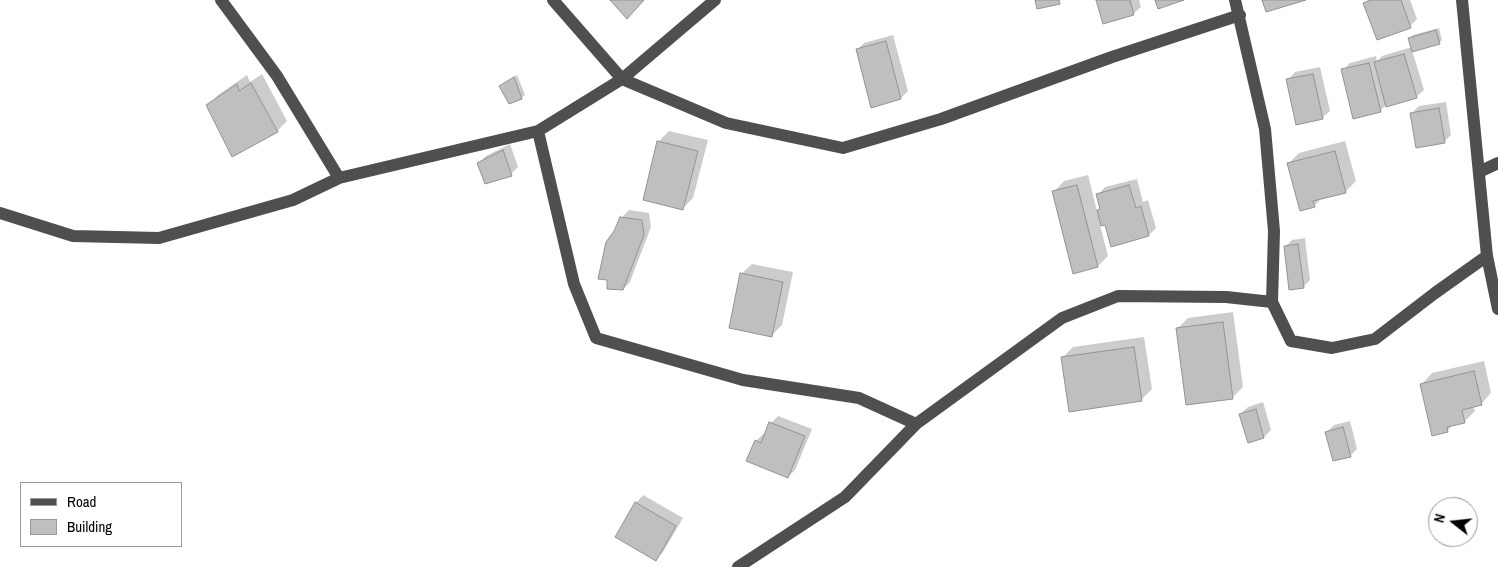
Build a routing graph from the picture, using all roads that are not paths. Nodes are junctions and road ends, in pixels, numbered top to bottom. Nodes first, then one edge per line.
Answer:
1 (221, 0) edge
2 (553, 0) edge
3 (715, 0) edge
4 (1235, 0) edge
5 (1462, 0) edge
6 (1240, 15) junction
7 (622, 79) junction
8 (538, 131) junction
9 (1498, 162) edge
10 (1479, 172) junction
11 (339, 178) junction
12 (0, 214) edge
13 (1487, 256) junction
14 (1272, 302) junction
15 (1498, 309) edge
16 (916, 424) junction
17 (738, 567) edge

1 - 11 street
2 - 7 street
3 - 7 street
4 - 6 street
5 - 10 street
6 - 7 street
6 - 14 street
7 - 8 street
8 - 11 street
8 - 16 street
9 - 10 street
10 - 13 street
11 - 12 street
13 - 14 street
13 - 15 street
14 - 16 street
16 - 17 street

